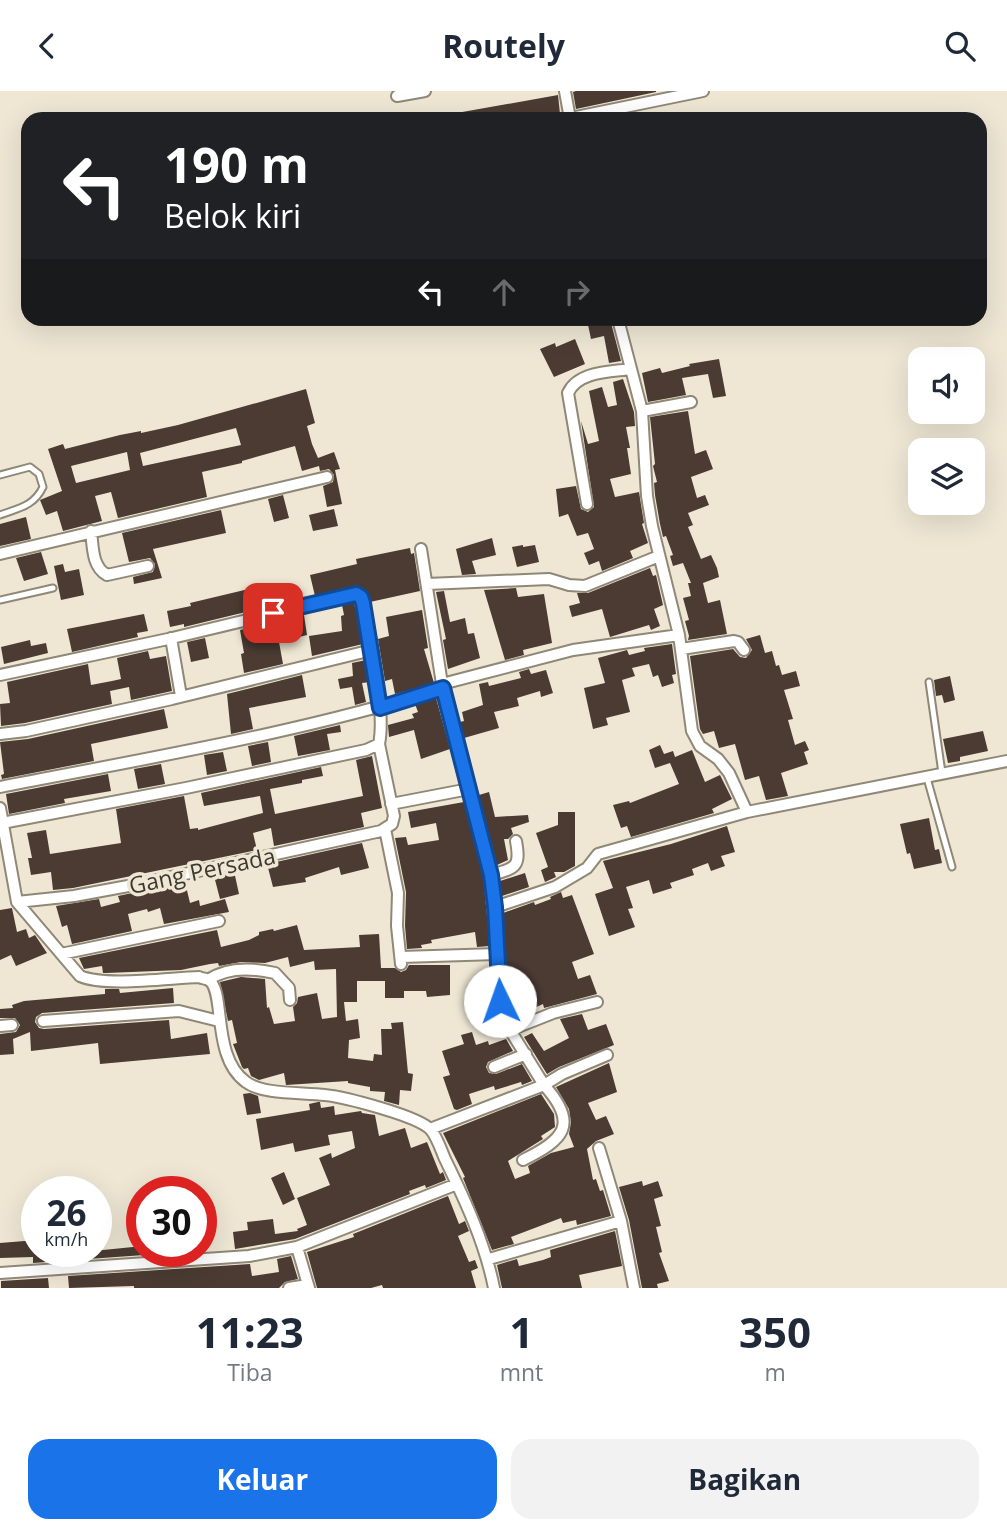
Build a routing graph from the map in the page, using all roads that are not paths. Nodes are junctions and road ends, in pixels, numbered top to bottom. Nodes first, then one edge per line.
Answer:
1 (425, 91) edge
2 (565, 91) edge
3 (702, 91) edge
4 (397, 96) dead end
5 (567, 112) edge
6 (602, 112) edge
7 (620, 326) edge
8 (631, 369) junction
9 (691, 402) dead end
10 (642, 411) junction
11 (0, 475) edge
12 (327, 477) dead end
13 (587, 504) dead end
14 (0, 515) edge
15 (91, 531) junction
16 (421, 549) dead end
17 (0, 554) edge
18 (659, 556) junction
19 (148, 566) dead end
20 (427, 584) junction
21 (53, 588) dead end
22 (0, 600) edge
23 (679, 635) junction
24 (167, 639) junction
25 (681, 649) junction
26 (372, 650) junction
27 (744, 650) dead end
28 (0, 675) edge
29 (929, 682) dead end
30 (443, 686) junction
31 (177, 697) junction
32 (380, 708) junction
33 (0, 734) edge
34 (379, 744) junction
35 (1007, 761) edge
36 (942, 775) junction
37 (927, 778) junction
38 (0, 787) edge
39 (470, 789) junction
40 (391, 804) junction
41 (0, 808) edge
42 (747, 811) junction
43 (2, 823) junction
44 (385, 829) junction
45 (516, 841) dead end
46 (4, 858) edge
47 (952, 867) dead end
48 (491, 875) junction
49 (17, 902) junction
50 (495, 907) junction
51 (219, 921) dead end
52 (61, 954) junction
53 (498, 954) junction
54 (208, 980) junction
55 (290, 1000) dead end
56 (597, 1002) dead end
57 (43, 1021) dead end
58 (219, 1021) junction
59 (12, 1025) dead end
60 (0, 1027) edge
61 (510, 1030) junction
62 (526, 1054) junction
63 (607, 1055) dead end
64 (494, 1067) dead end
65 (544, 1085) junction
66 (430, 1129) junction
67 (599, 1148) dead end
68 (523, 1160) dead end
69 (457, 1184) junction
70 (621, 1221) junction
71 (297, 1247) junction
72 (489, 1259) junction
73 (0, 1273) edge
74 (308, 1287) edge
75 (289, 1288) edge
76 (494, 1288) edge
77 (634, 1288) edge

1 - 4 street
2 - 5 street
3 - 6 street
7 - 8 street
8 - 10 street
8 - 13 street
9 - 10 street
10 - 18 street
11 - 14 lane
12 - 15 street
15 - 17 street
15 - 19 street
16 - 20 street
18 - 20 street
18 - 23 street
20 - 30 street
21 - 22 lane
23 - 25 street
23 - 30 street
24 - 26 street
24 - 28 street
24 - 31 street
25 - 27 street
25 - 42 street
26 - 31 street
26 - 32 street
29 - 36 lane
30 - 32 street
30 - 39 street
31 - 33 street
32 - 34 street
32 - 38 street
34 - 40 street
34 - 43 street
35 - 36 street
36 - 37 street
37 - 42 street
37 - 47 lane
39 - 40 street
39 - 48 street
40 - 44 street
41 - 43 street
42 - 50 street
43 - 46 street
44 - 49 street, Gang Persada
44 - 53 street
45 - 48 street
46 - 49 street
48 - 50 street
49 - 52 street
50 - 53 street
51 - 52 street
52 - 54 street
53 - 61 street
54 - 55 street
54 - 58 street
56 - 61 street
57 - 58 street
58 - 66 street
59 - 60 street
61 - 62 street
62 - 64 street
62 - 65 street
63 - 65 street
65 - 66 street
65 - 68 street
66 - 69 street
67 - 70 street
69 - 71 street
69 - 72 street
70 - 72 street
70 - 77 street
71 - 73 street
71 - 74 street
72 - 76 street
74 - 75 street

